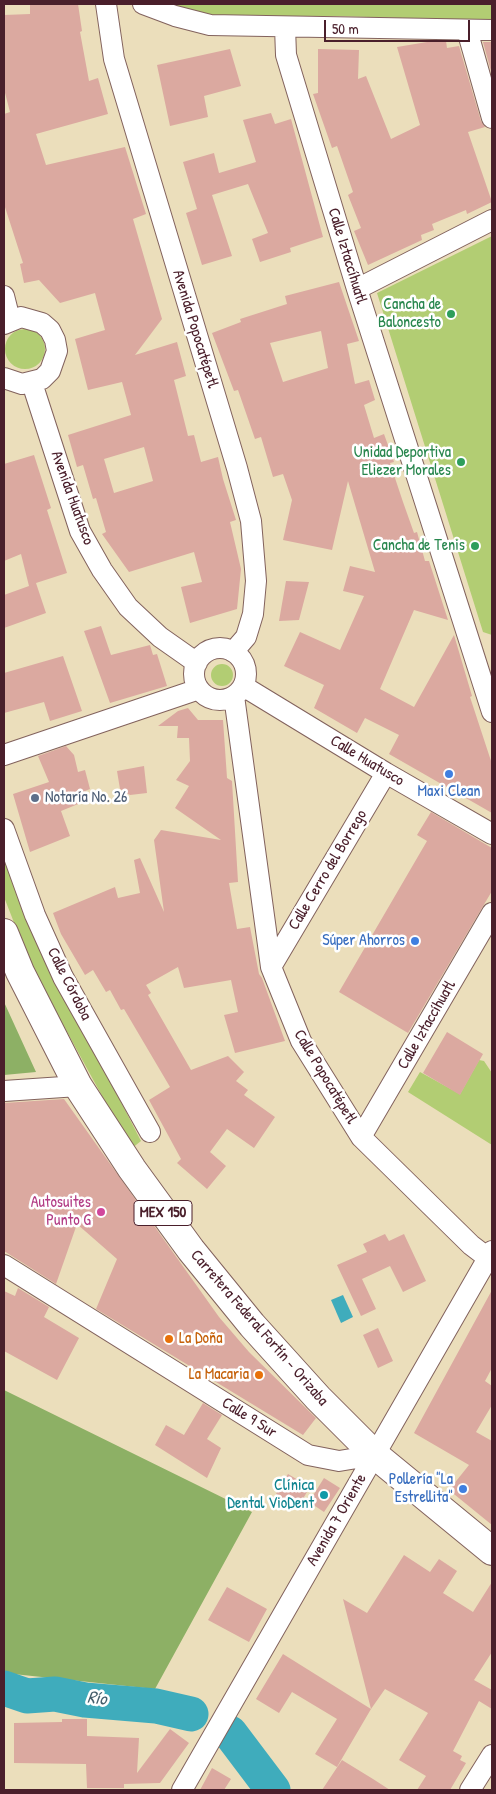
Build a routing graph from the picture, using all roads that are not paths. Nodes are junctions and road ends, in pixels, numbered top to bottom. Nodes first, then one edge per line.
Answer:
1 (106, 4) edge
2 (143, 4) edge
3 (285, 27) junction
4 (467, 30) junction
5 (492, 30) edge
6 (492, 118) edge
7 (492, 220) edge
8 (357, 288) junction
9 (4, 296) edge
10 (7, 322) edge
11 (4, 378) edge
12 (32, 383) junction
13 (234, 652) junction
14 (197, 663) junction
15 (199, 689) junction
16 (238, 691) junction
17 (492, 712) edge
18 (4, 755) edge
19 (386, 773) junction
20 (4, 829) edge
21 (492, 834) edge
22 (492, 913) edge
23 (4, 933) edge
24 (271, 967) junction
25 (78, 1086) junction
26 (4, 1091) edge
27 (150, 1132) dead end
28 (361, 1137) junction
29 (491, 1257) edge
30 (4, 1265) edge
31 (375, 1455) junction
32 (492, 1551) edge
33 (492, 1754) edge
34 (182, 1790) edge
35 (470, 1790) edge

1 - 13 street, Avenida Popocatépetl
2 - 3 street
3 - 4 street
3 - 8 street, Calle Iztaccíhuatl
4 - 5 street
4 - 6 street
7 - 8 street
8 - 17 street, Calle Iztaccíhuatl
9 - 10 street
10 - 12 street
11 - 12 street
12 - 14 street, Avenida Huatusco
13 - 14 street
13 - 16 street
14 - 15 street
15 - 16 street
15 - 18 street
16 - 19 street, Calle Huatusco
16 - 24 street, Calle Popocatépetl
19 - 21 street, Calle Huatusco
19 - 24 street, Calle Cerro del Borrego
20 - 27 street, Calle Córdoba
22 - 28 street, Calle Iztaccíhuatl
23 - 25 main road, Carretera Federal Fortín - Orizaba / MEX 150
24 - 28 street, Calle Popocatépetl
25 - 26 street
25 - 31 main road, Carretera Federal Fortín - Orizaba / MEX 150
28 - 29 street, Calle Popocatépetl
29 - 31 street, Avenida 7 Oriente
30 - 31 street, Calle 9 Sur
31 - 32 main road, MEX 150
31 - 34 street, Avenida 7 Oriente
33 - 35 street

